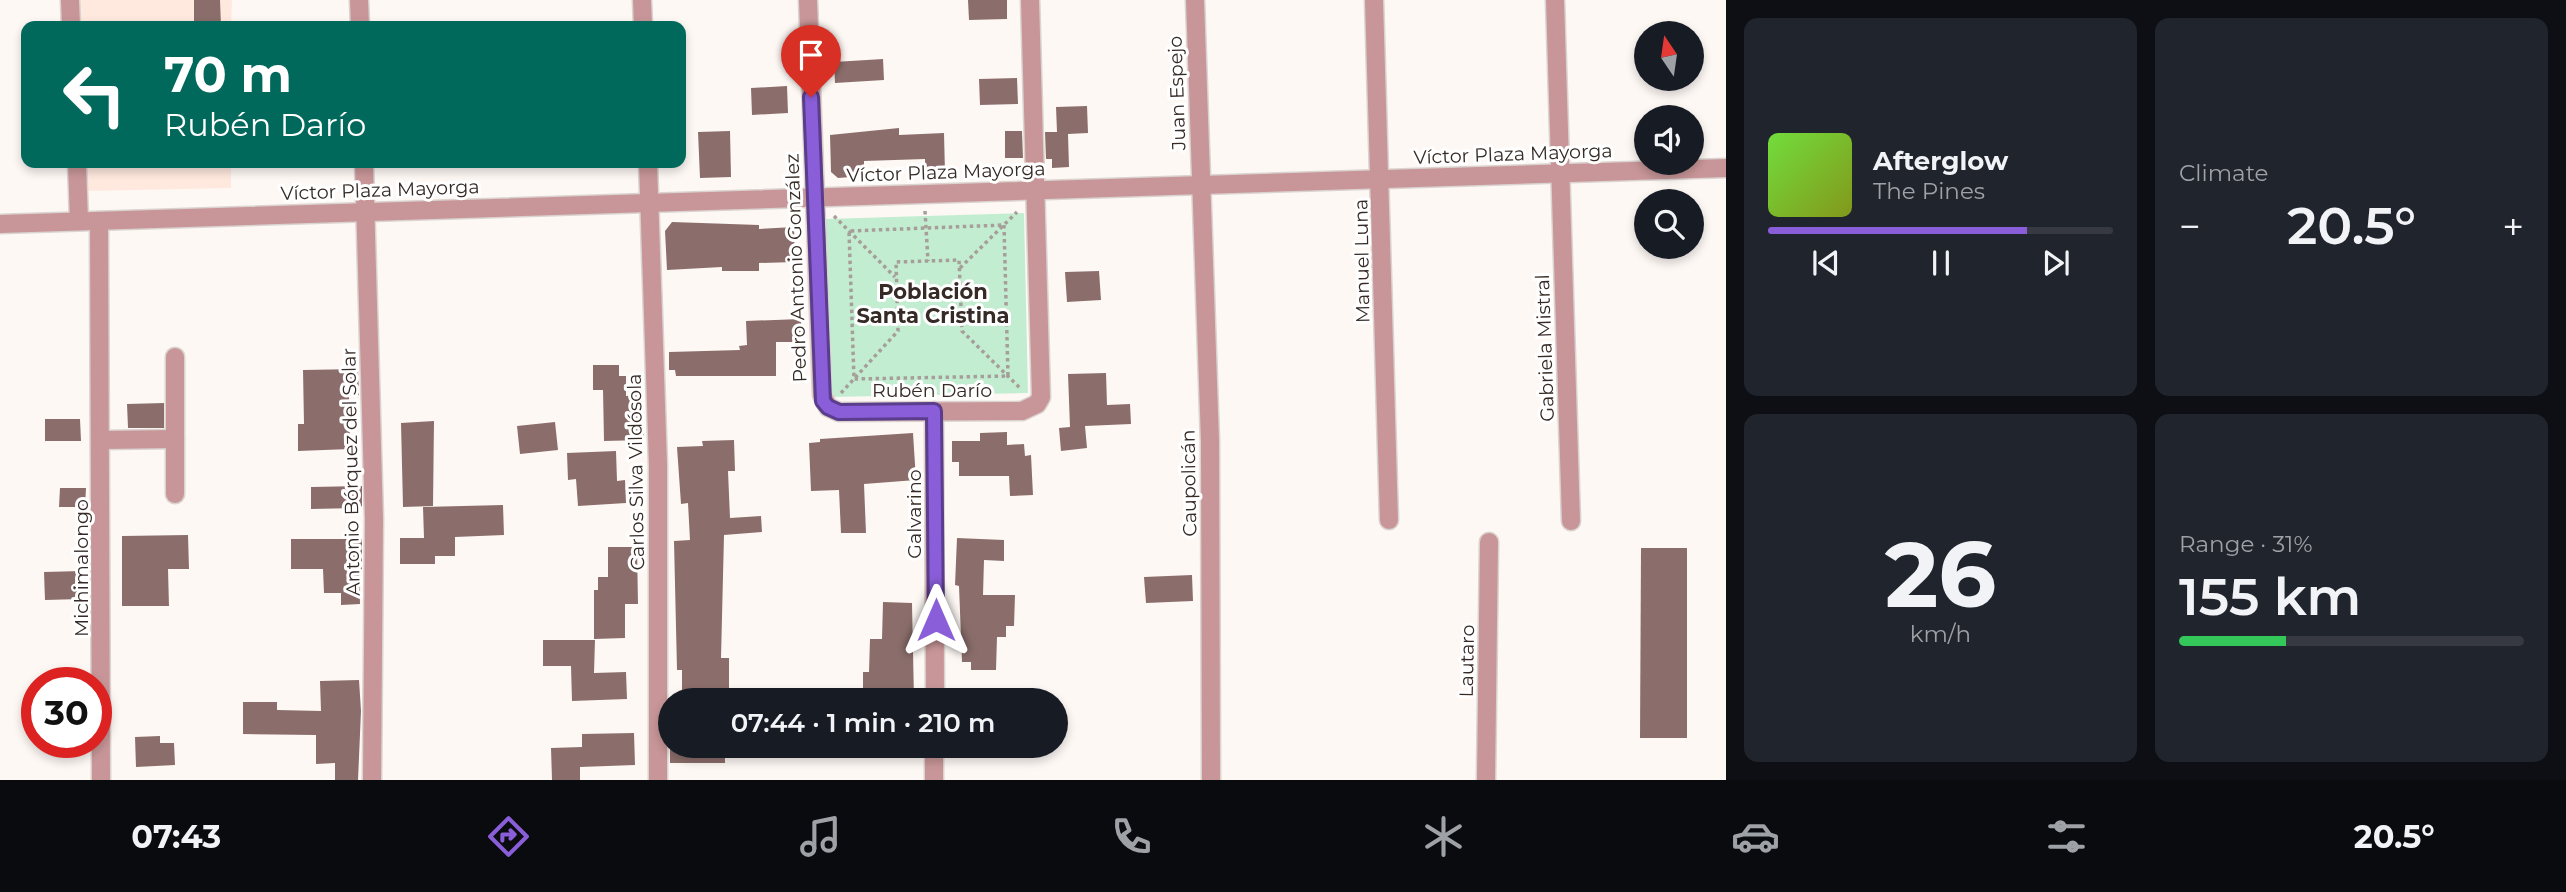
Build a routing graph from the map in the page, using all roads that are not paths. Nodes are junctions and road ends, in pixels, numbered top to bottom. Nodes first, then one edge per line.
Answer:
1 (70, 0) edge
2 (359, 0) edge
3 (642, 0) edge
4 (808, 0) edge
5 (1030, 0) edge
6 (1195, 0) edge
7 (1374, 0) edge
8 (1555, 0) edge
9 (71, 21) edge
10 (360, 21) edge
11 (643, 21) edge
12 (77, 168) edge
13 (364, 168) edge
14 (648, 168) edge
15 (1726, 168) edge
16 (1561, 173) junction
17 (1381, 179) junction
18 (1200, 185) junction
19 (1037, 190) junction
20 (815, 198) junction
21 (649, 202) junction
22 (366, 211) junction
23 (99, 220) junction
24 (79, 221) junction
25 (0, 224) edge
26 (175, 357) dead end
27 (828, 407) joint
28 (934, 411) junction
29 (175, 439) junction
30 (102, 440) junction
31 (175, 494) dead end
32 (1389, 520) dead end
33 (1571, 522) dead end
34 (1489, 542) dead end
35 (935, 688) edge
36 (934, 758) edge
37 (101, 780) edge
38 (372, 780) edge
39 (658, 780) edge
40 (934, 780) edge
41 (1211, 780) edge
42 (1486, 780) edge

1 - 9 street
2 - 10 street
3 - 11 street
4 - 20 street, Pedro Antonio González
5 - 19 street
6 - 18 street, Juan Espejo
7 - 17 street, Manuel Luna
8 - 16 street, Gabriela Mistral
12 - 24 street
13 - 22 street, Antonio Bórquez del Solar
14 - 21 street, Carlos Silva Vildósola
15 - 16 street, Víctor Plaza Mayorga
16 - 17 street, Víctor Plaza Mayorga
16 - 33 street, Gabriela Mistral
17 - 18 street, Víctor Plaza Mayorga
17 - 32 street, Manuel Luna
18 - 19 street, Víctor Plaza Mayorga
18 - 41 street, Caupolicán
19 - 20 street, Víctor Plaza Mayorga
19 - 28 street, Rubén Darío
20 - 21 street, Víctor Plaza Mayorga
20 - 27 street, Pedro Antonio González
21 - 22 street, Víctor Plaza Mayorga
21 - 39 street, Carlos Silva Vildósola
22 - 23 street, Víctor Plaza Mayorga
22 - 38 street, Antonio Bórquez del Solar
23 - 24 street, Víctor Plaza Mayorga
23 - 30 street, Michimalongo
24 - 25 street, Víctor Plaza Mayorga
26 - 29 street
27 - 28 street, Rubén Darío
28 - 35 street, Galvarino
29 - 30 street
29 - 31 street
30 - 37 street, Michimalongo
34 - 42 street, Lautaro
36 - 40 street

